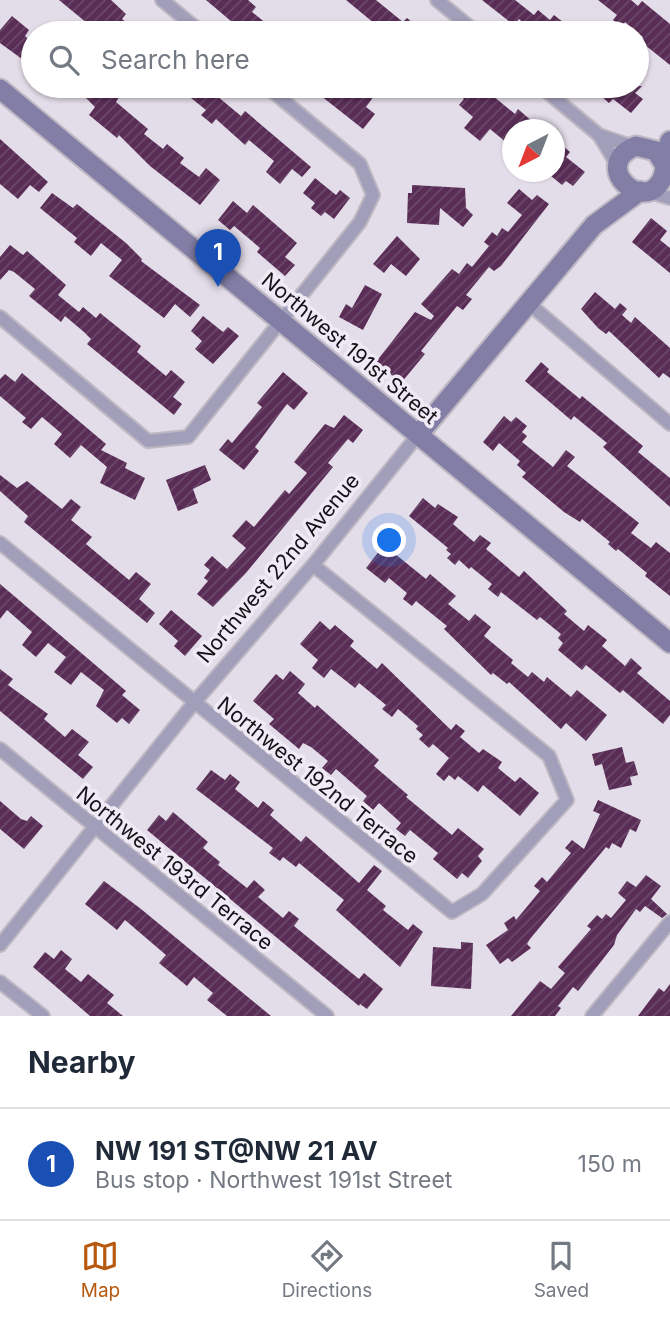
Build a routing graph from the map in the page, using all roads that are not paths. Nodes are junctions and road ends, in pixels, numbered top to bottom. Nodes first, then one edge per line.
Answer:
1 (162, 0) edge
2 (437, 0) edge
3 (187, 21) edge
4 (462, 21) edge
5 (0, 89) edge
6 (280, 98) edge
7 (554, 98) edge
8 (670, 129) edge
9 (599, 135) junction
10 (670, 141) edge
11 (638, 146) junction
12 (618, 169) junction
13 (666, 172) edge
14 (643, 191) junction
15 (670, 198) edge
16 (594, 225) junction
17 (527, 302) junction
18 (0, 317) edge
19 (282, 319) junction
20 (670, 424) edge
21 (418, 435) junction
22 (0, 542) edge
23 (313, 565) junction
24 (670, 643) edge
25 (193, 704) junction
26 (0, 749) edge
27 (95, 827) junction
28 (670, 922) edge
29 (0, 944) edge
30 (0, 982) edge
31 (43, 1016) edge
32 (327, 1016) edge
33 (592, 1016) edge

1 - 3 street
2 - 4 street
5 - 19 street, Northwest 191st Street
6 - 19 street
7 - 9 street
8 - 11 street
9 - 11 street
9 - 12 street
10 - 13 street
11 - 12 street
11 - 13 street
12 - 14 street
12 - 16 street, Northwest 22nd Avenue
13 - 14 street
14 - 15 street
14 - 16 street, Northwest 22nd Avenue
16 - 17 street, Northwest 22nd Avenue
17 - 20 street
17 - 21 street, Northwest 22nd Avenue
18 - 19 street
19 - 21 street, Northwest 191st Street
21 - 23 street, Northwest 22nd Avenue
21 - 24 street, Northwest 191st Street
22 - 25 street, Northwest 192nd Terrace
23 - 25 street, Northwest 22nd Avenue
23 - 25 street, Northwest 192nd Terrace
25 - 27 street, Northwest 22nd Avenue
26 - 27 street, Northwest 193rd Terrace
27 - 29 street, Northwest 22nd Avenue
27 - 32 street, Northwest 193rd Terrace
28 - 33 street
30 - 31 street

